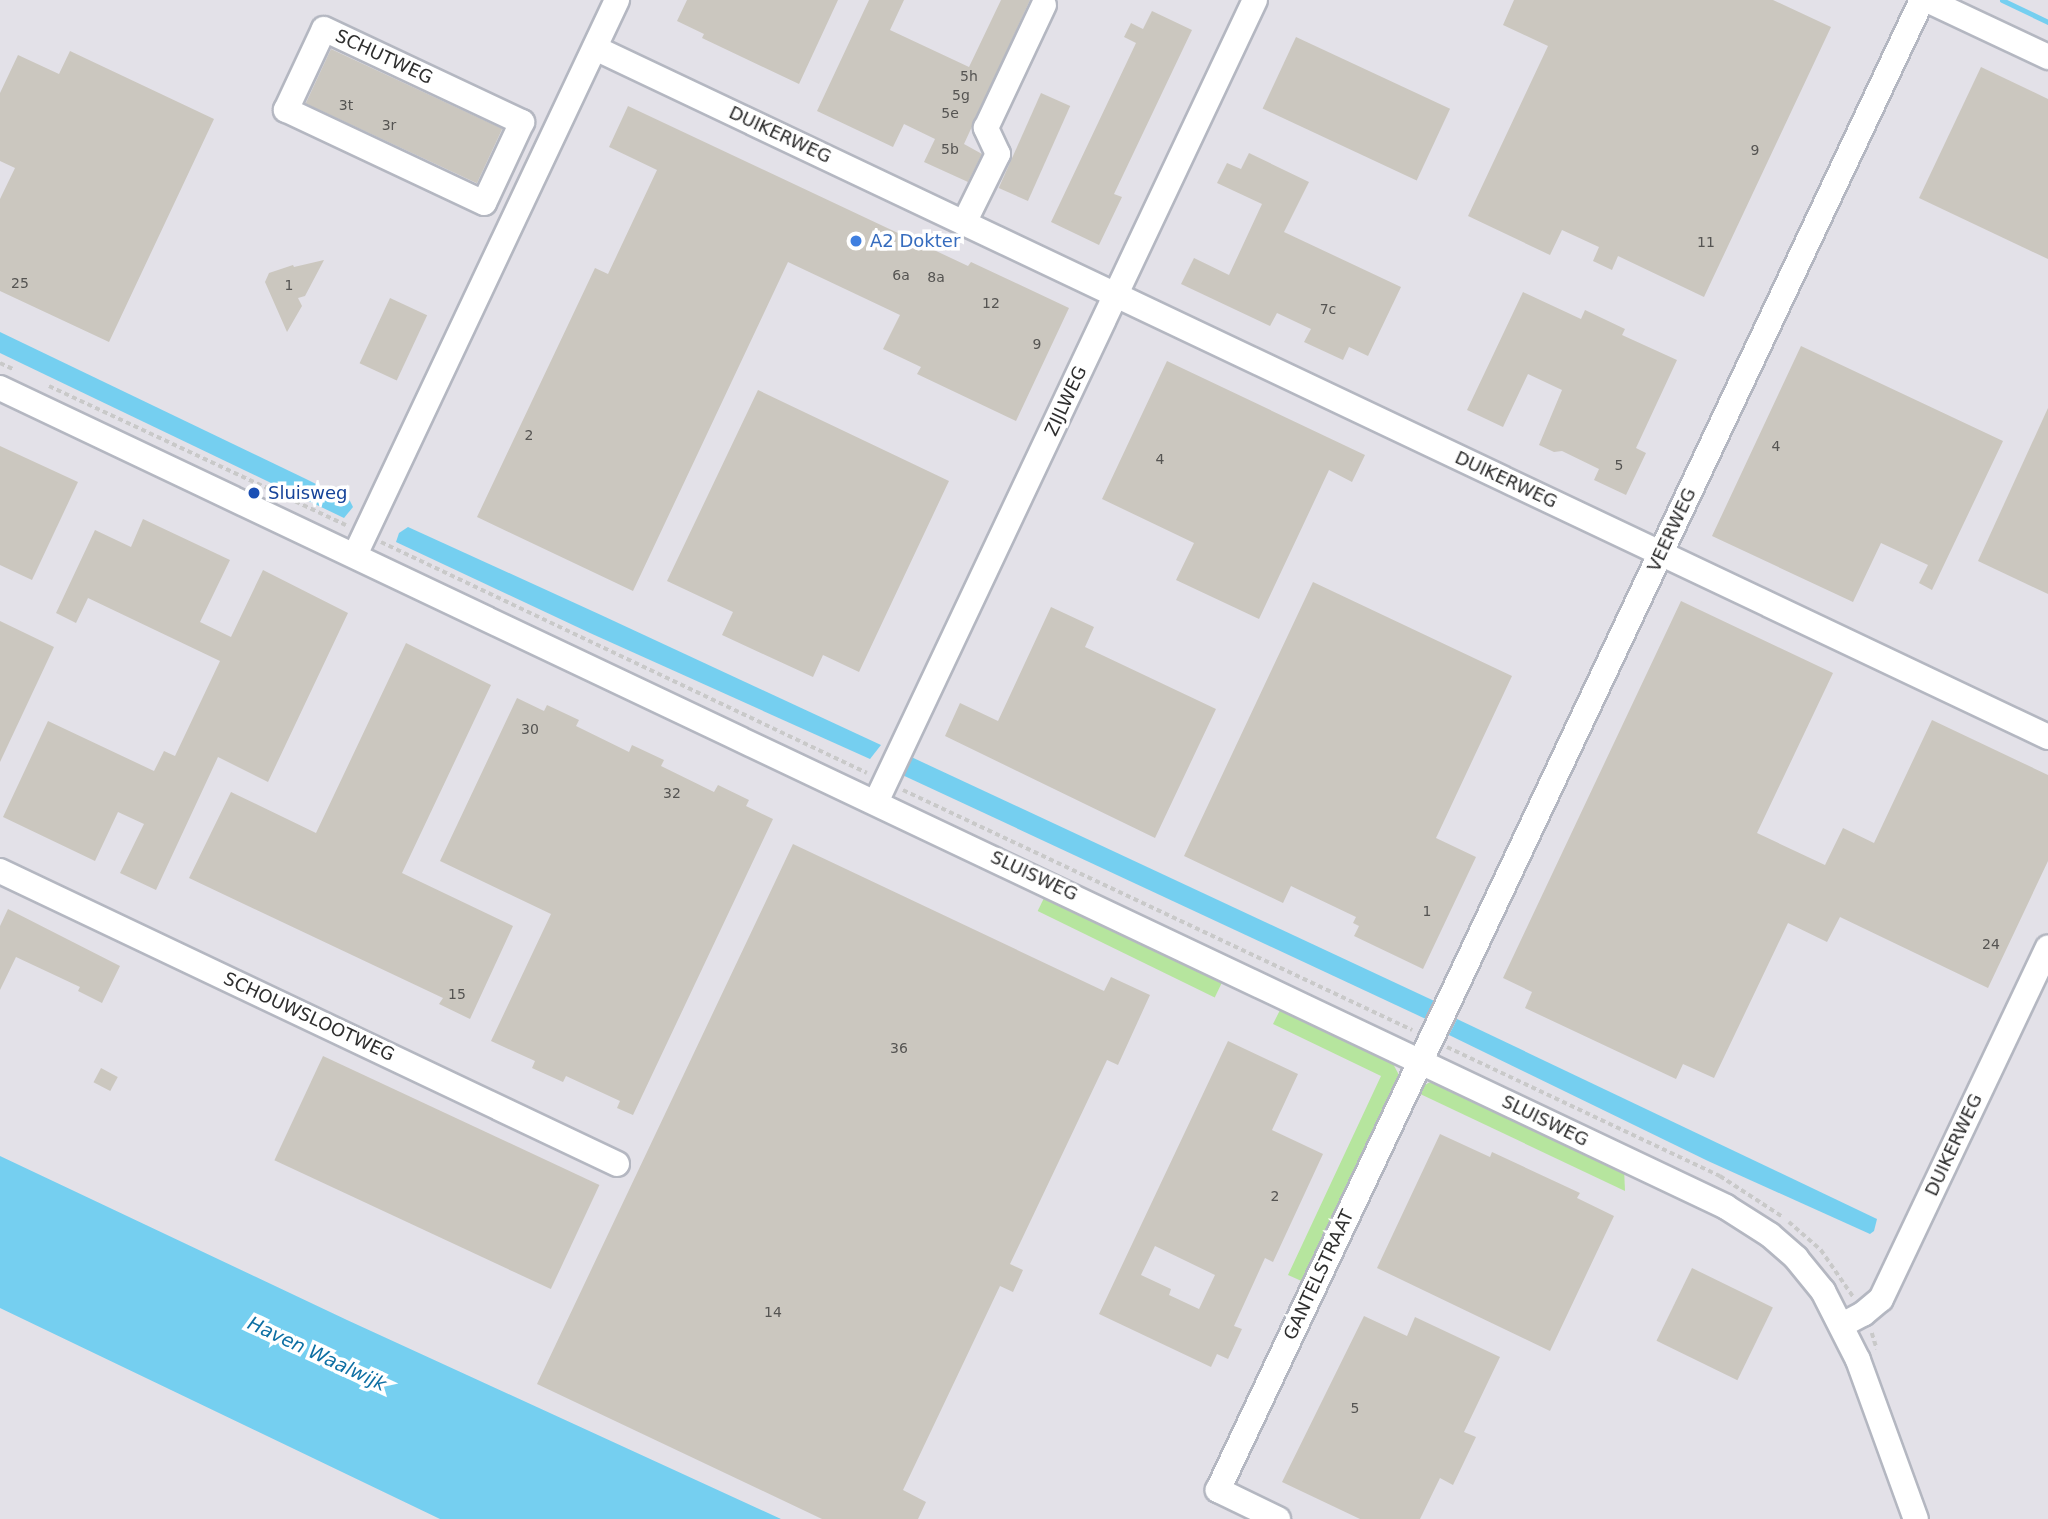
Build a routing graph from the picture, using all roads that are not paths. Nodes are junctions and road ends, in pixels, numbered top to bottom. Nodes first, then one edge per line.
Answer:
1 (617, 0) edge
2 (1255, 0) edge
3 (1925, 0) edge
4 (1044, 5) dead end
5 (595, 48) junction
6 (2048, 57) edge
7 (500, 168) junction
8 (532, 183) junction
9 (964, 223) junction
10 (1116, 295) junction
11 (0, 388) edge
12 (1661, 554) junction
13 (355, 555) junction
14 (2048, 737) edge
15 (876, 802) junction
16 (0, 871) edge
17 (2048, 948) edge
18 (1420, 1060) junction
19 (617, 1164) dead end
20 (1842, 1325) junction
21 (1278, 1519) edge
22 (1916, 1519) edge

1 - 5 street
2 - 10 street, ZIJLWEG
3 - 6 street
3 - 12 street, VEERWEG
4 - 9 street
5 - 8 street
5 - 9 street, DUIKERWEG
7 - 7 street, SCHUTWEG
7 - 8 street
8 - 13 street
9 - 10 street, DUIKERWEG
10 - 12 street, DUIKERWEG
10 - 15 street, ZIJLWEG
11 - 13 street, SLUISWEG
12 - 14 street, DUIKERWEG
12 - 18 street, VEERWEG
13 - 15 street, SLUISWEG
15 - 18 street, SLUISWEG
16 - 19 street, SCHOUWSLOOTWEG
17 - 20 street, DUIKERWEG
18 - 20 street, SLUISWEG
18 - 21 street, GANTELSTRAAT
20 - 22 street, SLUISWEG

